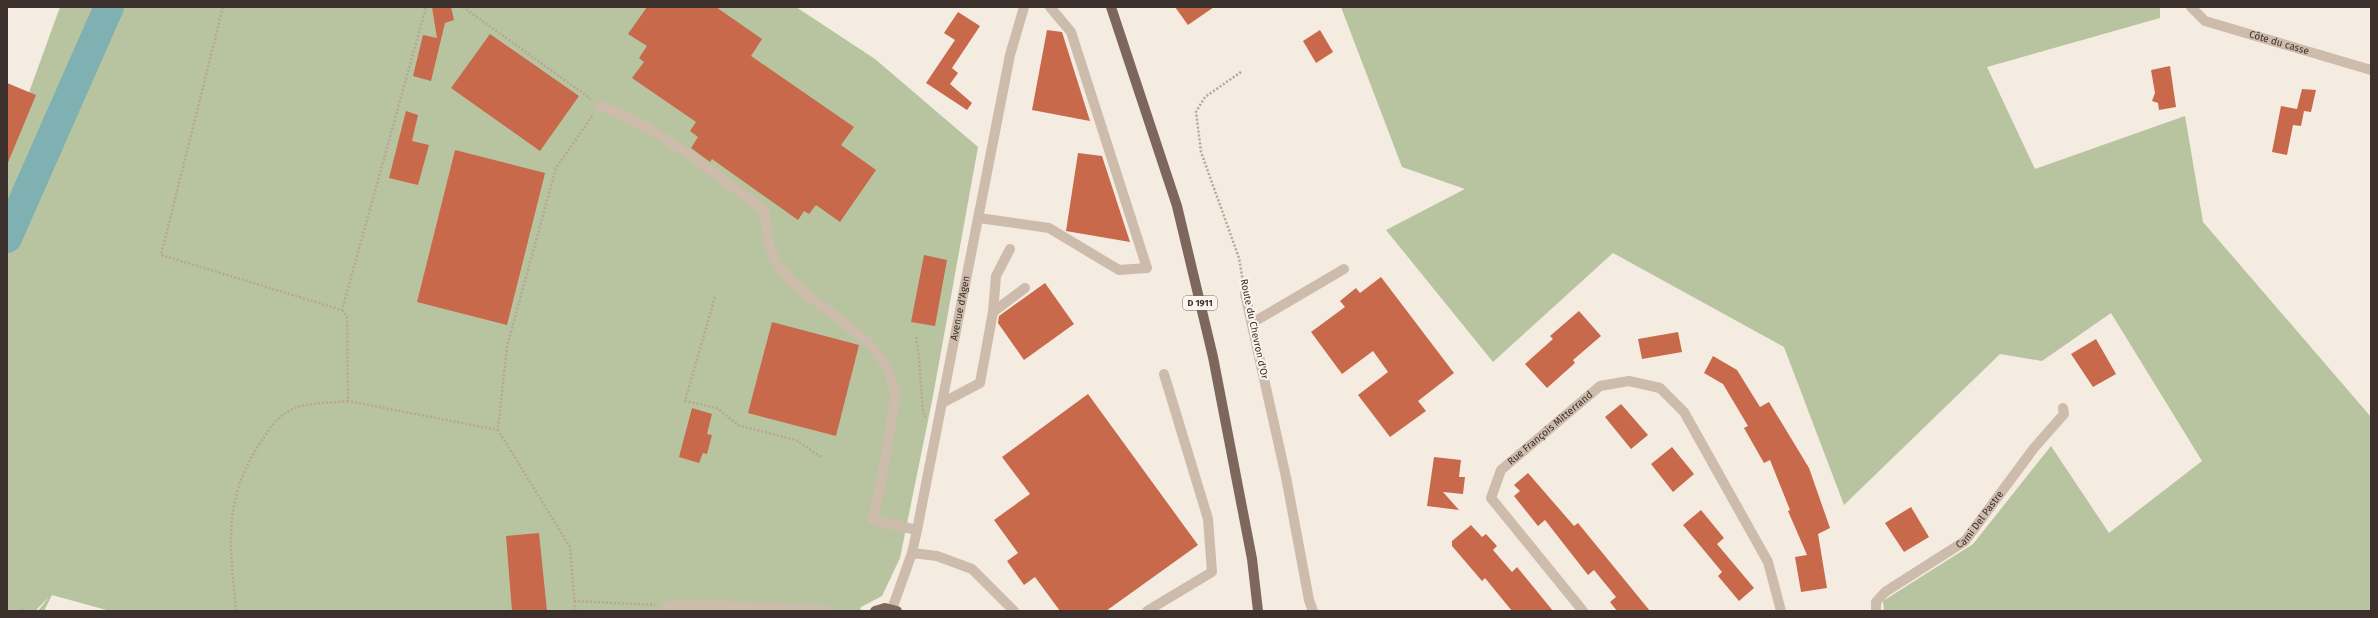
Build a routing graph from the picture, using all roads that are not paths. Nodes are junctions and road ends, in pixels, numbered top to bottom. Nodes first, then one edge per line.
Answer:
1 (1024, 7) edge
2 (1111, 7) edge
3 (2191, 7) edge
4 (1052, 10) edge
5 (2371, 70) edge
6 (600, 106) road end
7 (979, 218) junction
8 (1010, 249) dead end
9 (1344, 268) dead end
10 (1025, 288) dead end
11 (1245, 294) road end
12 (993, 312) junction
13 (1252, 323) junction
14 (1164, 374) dead end
15 (942, 403) junction
16 (2064, 408) dead end
17 (917, 530) junction
18 (912, 553) junction
19 (667, 606) road end
20 (732, 609) edge
21 (1257, 609) edge
22 (894, 610) edge
23 (828, 611) edge
24 (875, 611) edge
25 (1014, 611) edge
26 (1147, 611) edge
27 (1313, 611) edge
28 (1583, 611) edge
29 (1781, 611) edge
30 (1876, 611) edge

1 - 7 street, Avenue d'Agen
2 - 21 main road, D 1911
3 - 5 street, Côte du casse
4 - 7 street
6 - 17 street
7 - 15 street, Avenue d'Agen
8 - 12 street
9 - 13 street
10 - 12 street
11 - 13 street, Route du Chevron d'Or
12 - 15 street
13 - 27 street, Route du Chevron d'Or
14 - 26 street
15 - 17 street, Avenue d'Agen
16 - 30 street, Cami Del Pastre
17 - 18 street, Avenue d'Agen
18 - 22 street, Avenue d'Agen
18 - 25 street
19 - 20 street
20 - 23 street
22 - 24 main road
28 - 29 street, Rue François Mitterrand

